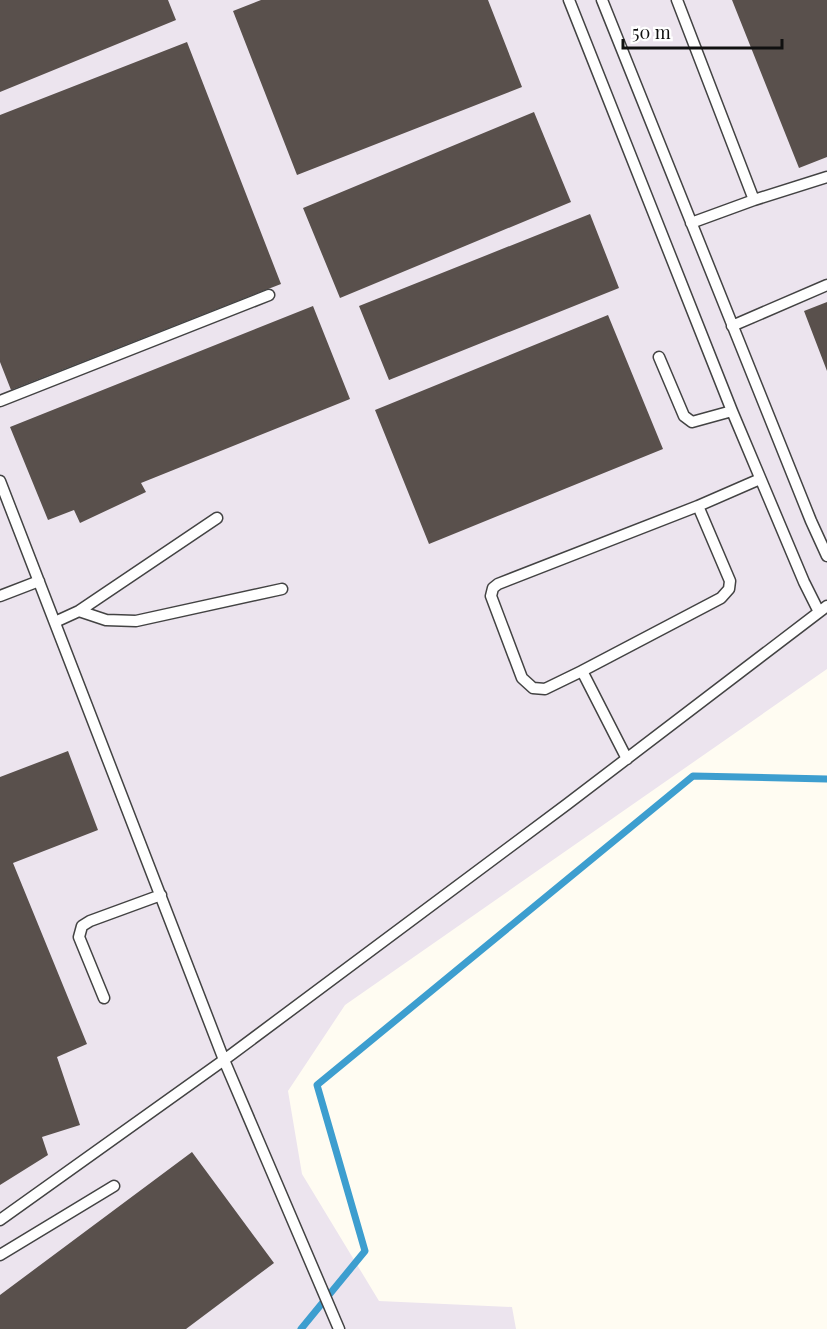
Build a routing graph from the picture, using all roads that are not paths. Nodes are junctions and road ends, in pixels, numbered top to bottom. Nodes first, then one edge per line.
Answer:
1 (570, 0) edge
2 (602, 0) edge
3 (677, 0) edge
4 (827, 177) edge
5 (754, 200) junction
6 (691, 223) junction
7 (827, 285) edge
8 (269, 295) dead end
9 (732, 326) junction
10 (659, 357) dead end
11 (0, 401) edge
12 (732, 411) junction
13 (760, 479) junction
14 (0, 481) edge
15 (698, 506) junction
16 (217, 518) dead end
17 (827, 556) edge
18 (39, 581) junction
19 (282, 590) dead end
20 (0, 596) edge
21 (825, 609) edge
22 (79, 612) junction
23 (55, 622) junction
24 (582, 671) junction
25 (627, 759) junction
26 (161, 895) junction
27 (104, 998) dead end
28 (224, 1060) junction
29 (114, 1186) dead end
30 (0, 1220) edge
31 (0, 1255) edge
32 (339, 1329) edge

1 - 12 lane
2 - 6 lane
3 - 5 lane
4 - 5 lane
5 - 6 lane
6 - 9 lane
7 - 9 lane
8 - 11 lane
9 - 17 lane
10 - 12 lane
12 - 13 lane
13 - 15 lane
13 - 21 lane
14 - 18 lane
15 - 24 lane
15 - 24 lane
16 - 22 lane
18 - 20 lane
18 - 23 lane
19 - 22 lane
21 - 25 lane
22 - 23 lane
23 - 26 lane
24 - 25 lane
25 - 28 lane
26 - 27 lane
26 - 28 lane
28 - 30 lane
28 - 32 lane
29 - 31 lane

